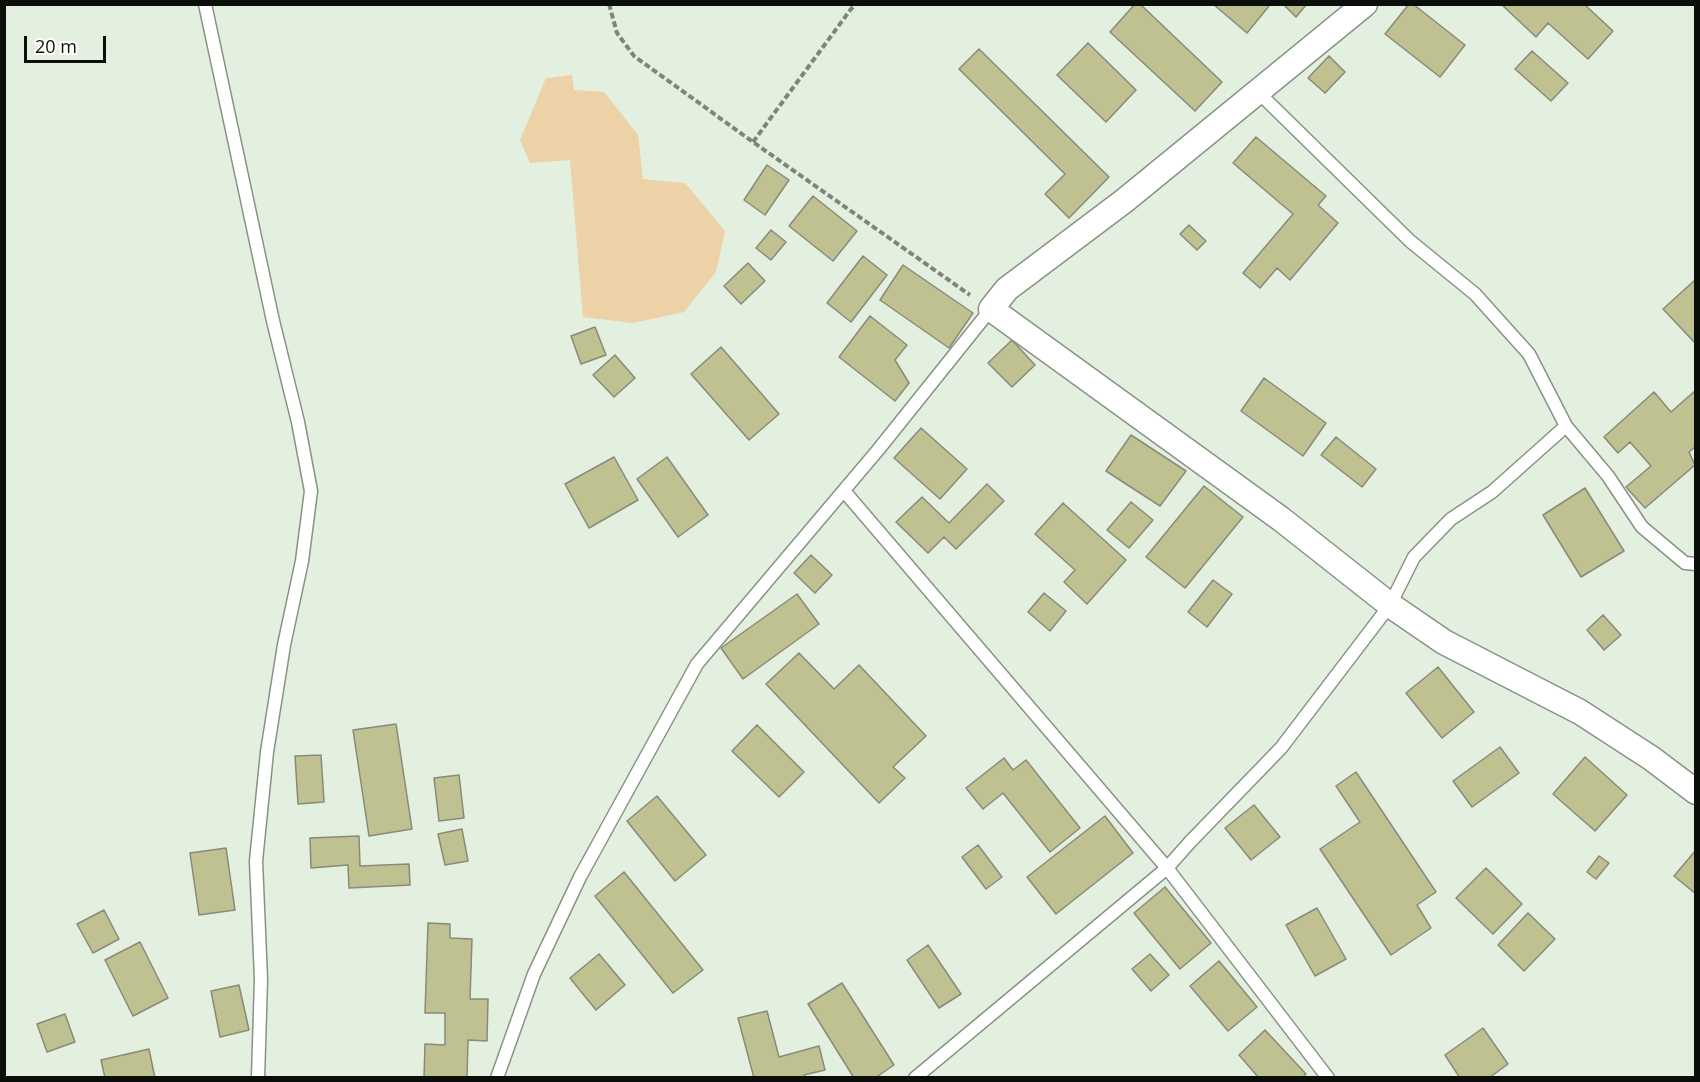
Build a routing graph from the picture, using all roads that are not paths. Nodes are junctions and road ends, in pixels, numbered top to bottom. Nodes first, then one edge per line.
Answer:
1 (205, 4) edge
2 (1365, 4) edge
3 (1258, 92) junction
4 (991, 309) junction
5 (1566, 426) junction
6 (844, 491) junction
7 (1695, 564) edge
8 (1390, 605) junction
9 (1695, 792) edge
10 (1167, 868) junction
11 (254, 1077) edge
12 (497, 1077) edge
13 (915, 1077) edge
14 (1328, 1077) edge

1 - 11 lane
2 - 3 street
3 - 4 street
3 - 5 lane
4 - 6 lane
4 - 8 street
5 - 7 lane
5 - 8 lane
6 - 10 lane
6 - 12 lane
8 - 9 street
8 - 10 lane
10 - 13 lane
10 - 14 lane

